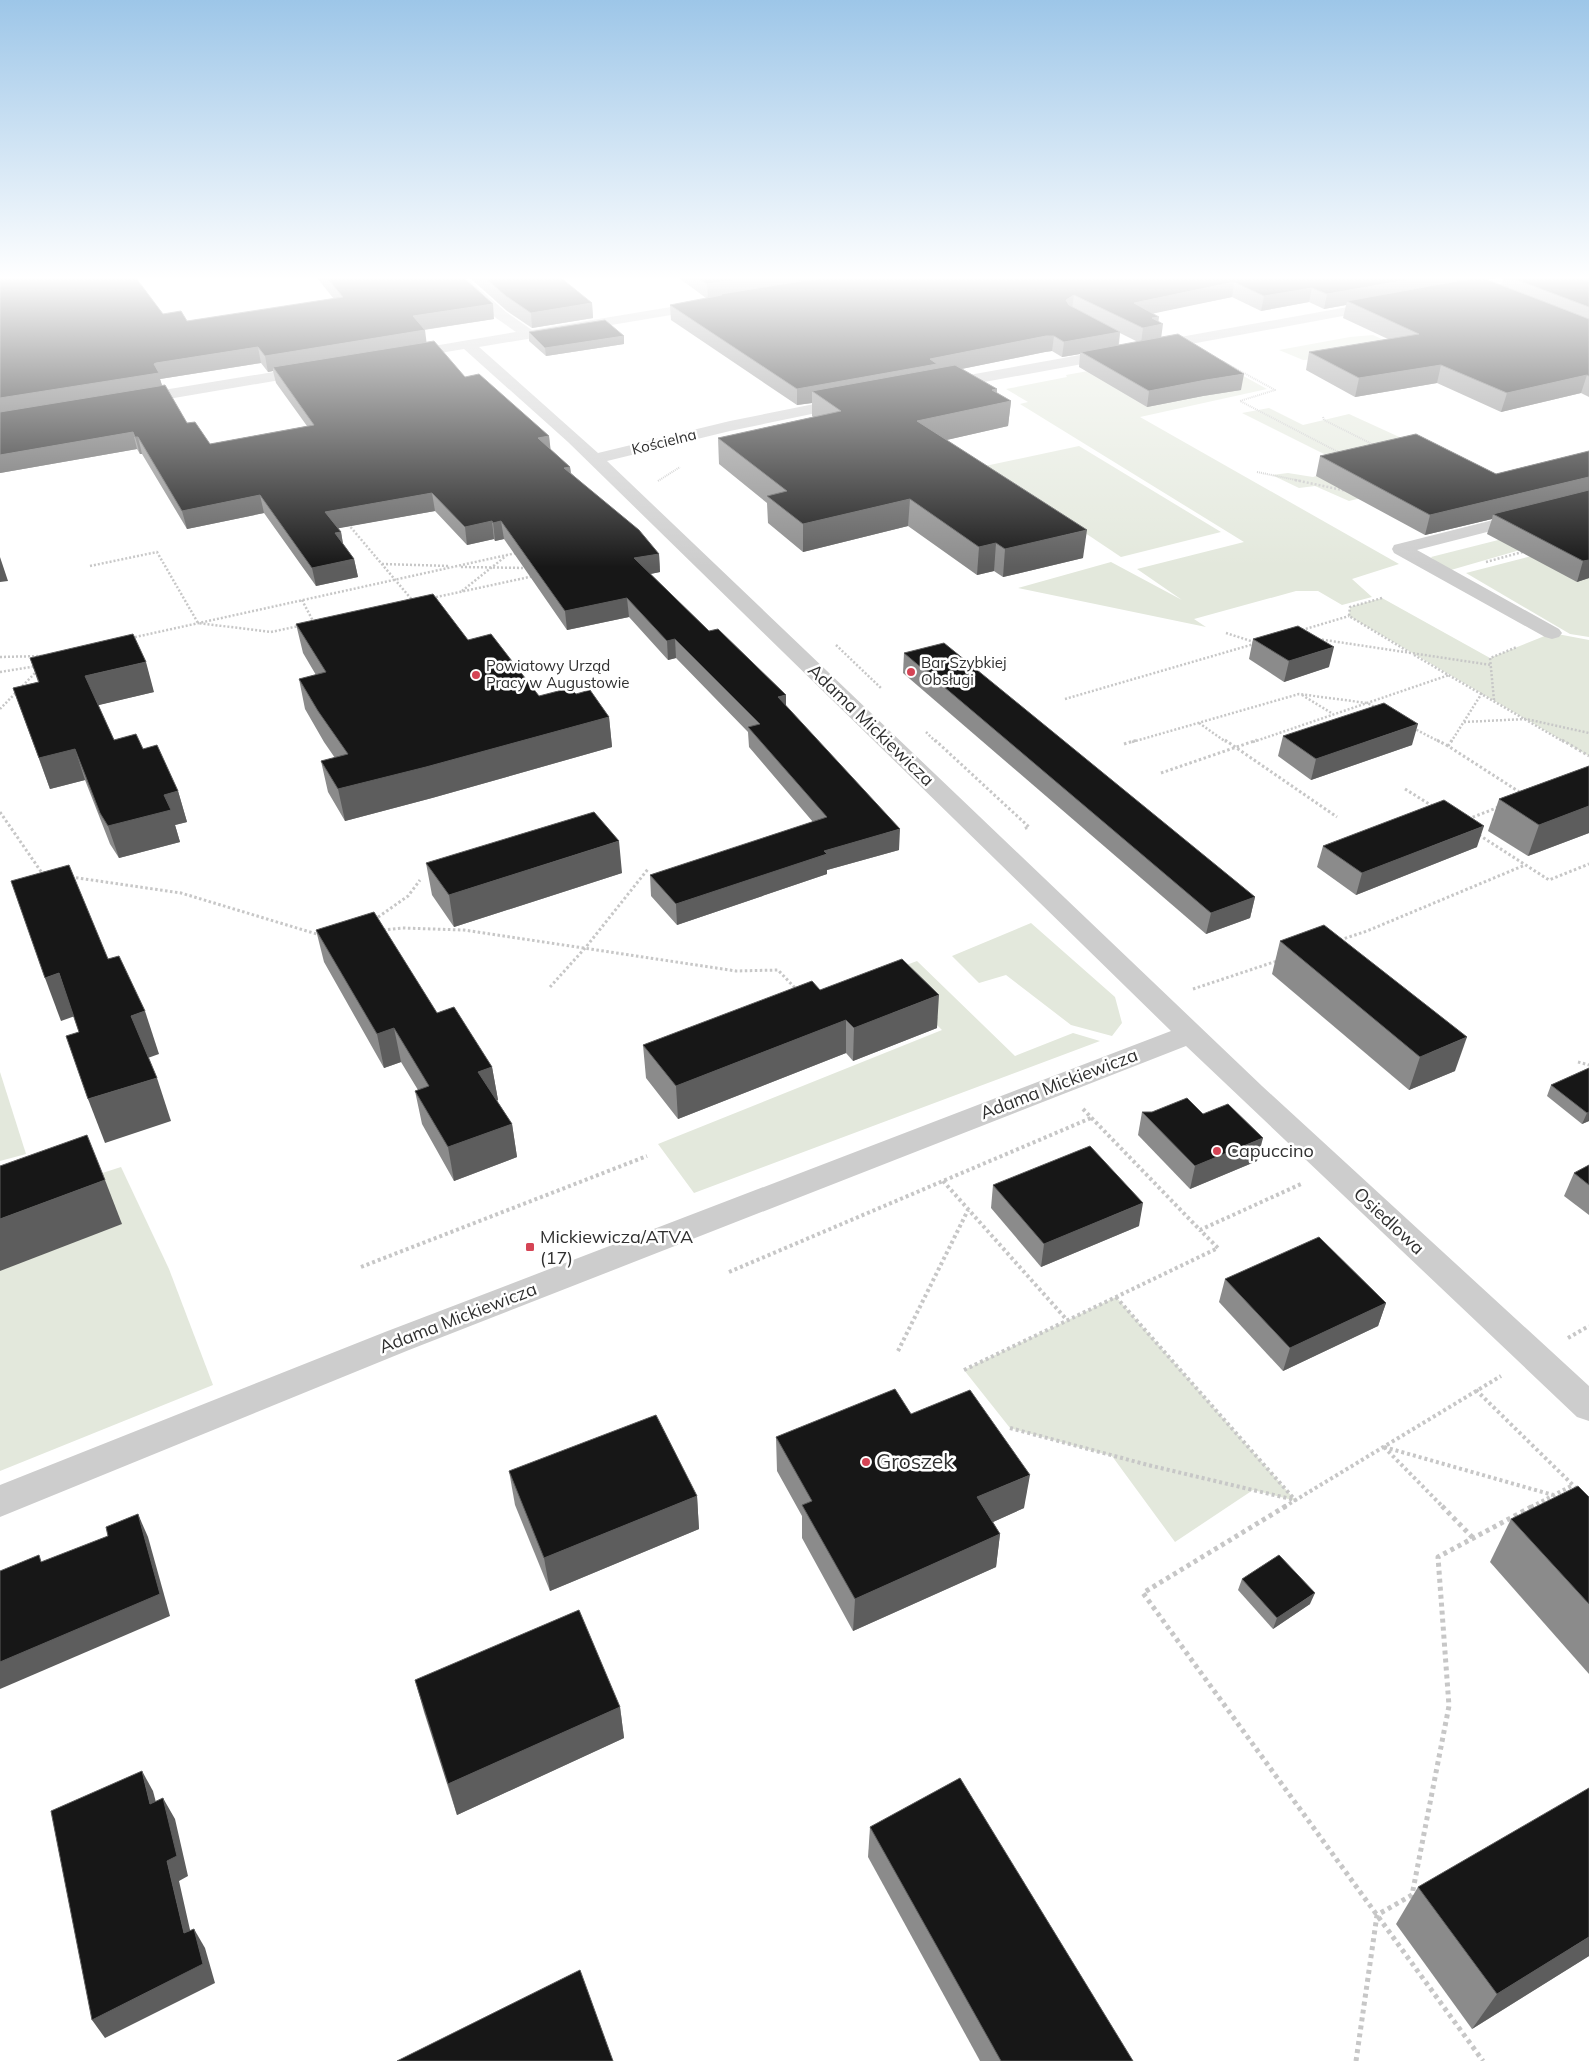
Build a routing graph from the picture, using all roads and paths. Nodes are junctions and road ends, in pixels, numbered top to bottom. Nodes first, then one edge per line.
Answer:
1 (291, 374) edge
2 (501, 374) edge
3 (999, 374) edge
4 (1245, 374) edge
5 (928, 387) edge
6 (861, 400) edge
7 (116, 403) edge
8 (1323, 417) dead end
9 (1381, 449) edge
10 (1346, 456) edge
11 (595, 459) junction
12 (685, 464) dead end
13 (1257, 472) dead end
14 (1347, 491) edge
15 (1589, 501) edge
16 (640, 502) junction
17 (344, 518) edge
18 (1535, 549) edge
19 (517, 553) edge
20 (507, 555) junction
21 (382, 564) junction
22 (90, 566) dead end
23 (456, 566) junction
24 (492, 567) junction
25 (530, 568) edge
26 (1444, 574) junction
27 (539, 575) edge
28 (396, 580) junction
29 (462, 592) junction
30 (1382, 598) dead end
31 (302, 600) junction
32 (423, 600) edge
33 (404, 604) edge
34 (1349, 616) junction
35 (323, 621) edge
36 (198, 623) junction
37 (305, 625) edge
38 (1296, 632) edge
39 (1226, 633) dead end
40 (1552, 633) joint
41 (125, 639) edge
42 (1316, 639) edge
43 (1265, 641) edge
44 (1257, 643) junction
45 (1411, 654) junction
46 (43, 656) edge
47 (0, 657) edge
48 (1491, 665) junction
49 (0, 672) edge
50 (1450, 675) junction
51 (1299, 694) junction
52 (1482, 694) junction
53 (1065, 699) dead end
54 (1494, 700) junction
55 (1367, 703) junction
56 (0, 709) edge
57 (1383, 712) edge
58 (1332, 714) junction
59 (1526, 719) junction
60 (1464, 722) junction
61 (1198, 723) junction
62 (1408, 724) edge
63 (1589, 733) edge
64 (1124, 744) dead end
65 (1448, 746) junction
66 (1234, 748) junction
67 (1589, 756) edge
68 (1161, 773) dead end
69 (1405, 789) dead end
70 (1527, 796) edge
71 (1502, 806) dead end
72 (1436, 808) edge
73 (0, 812) edge
74 (1337, 817) dead end
75 (1460, 823) edge
76 (1476, 833) edge
77 (1589, 864) edge
78 (1525, 865) junction
79 (648, 869) dead end
80 (52, 874) edge
81 (62, 876) edge
82 (420, 880) dead end
83 (371, 922) edge
84 (375, 931) edge
85 (324, 937) edge
86 (1339, 940) edge
87 (586, 947) junction
88 (1283, 959) edge
89 (550, 987) dead end
90 (1189, 990) dead end
91 (801, 994) edge
92 (1190, 1034) junction
93 (1578, 1062) dead end
94 (1589, 1065) edge
95 (1059, 1083) junction
96 (1092, 1118) junction
97 (647, 1156) dead end
98 (1332, 1169) junction
99 (942, 1181) junction
100 (968, 1210) junction
101 (1200, 1230) junction
102 (361, 1266) dead end
103 (729, 1272) dead end
104 (1116, 1297) junction
105 (1067, 1321) junction
106 (898, 1351) dead end
107 (1535, 1356) junction
108 (964, 1370) dead end
109 (1476, 1390) junction
110 (1589, 1407) edge
111 (1010, 1428) dead end
112 (1384, 1447) junction
113 (1573, 1485) junction
114 (1553, 1495) junction
115 (1584, 1496) edge
116 (1296, 1500) junction
117 (0, 1501) edge
118 (1473, 1538) junction
119 (1377, 1915) junction
120 (1356, 2061) edge
121 (1483, 2061) edge

1 - 7 street
2 - 11 street, Adama Mickiewicza
3 - 5 street
4 - 10 path
6 - 11 street, Kościelna
8 - 9 path
11 - 16 street, Adama Mickiewicza
12 - 16 path
13 - 14 path
15 - 26 street
16 - 92 street, Adama Mickiewicza
17 - 21 path
18 - 26 path
19 - 20 path
20 - 23 path
20 - 24 path
21 - 23 path
21 - 28 path
22 - 36 path
23 - 24 path
23 - 28 path
24 - 25 path
24 - 29 path
26 - 40 street
27 - 29 path
28 - 31 path
28 - 33 path
29 - 32 path
30 - 34 path
31 - 35 path
31 - 36 path
34 - 38 path
34 - 45 path
36 - 37 path
36 - 41 path
39 - 44 path
40 - 48 path
42 - 45 path
43 - 44 path
44 - 53 path
45 - 48 path
45 - 50 path
46 - 47 path
48 - 54 path
49 - 56 path
50 - 52 path
50 - 55 path
51 - 55 path
51 - 58 path
51 - 61 path
52 - 54 path
52 - 60 path
54 - 59 path
55 - 57 path
55 - 58 path
58 - 66 path
59 - 60 path
59 - 63 path
59 - 67 path
60 - 65 path
61 - 64 path
61 - 66 path
62 - 65 path
65 - 70 path
66 - 68 path
66 - 74 path
69 - 72 path
71 - 75 path
73 - 80 path
76 - 78 path
77 - 78 path
78 - 86 path
79 - 87 path
81 - 85 path
82 - 83 path
84 - 87 path
87 - 89 path
87 - 91 path
88 - 90 path
92 - 95 street, Adama Mickiewicza
92 - 98 street, Osiedlowa
93 - 94 path
95 - 96 path
95 - 117 street, Adama Mickiewicza
96 - 99 path
96 - 101 path
97 - 102 path
98 - 101 path
98 - 107 street, Osiedlowa
99 - 100 path
99 - 103 path
100 - 105 path
100 - 106 path
101 - 104 path
104 - 105 path
104 - 116 path
105 - 108 path
107 - 109 path
107 - 110 street, Osiedlowa
109 - 112 path
109 - 113 path
111 - 116 path
112 - 114 path
112 - 116 path
112 - 118 path
113 - 114 path
113 - 115 path
114 - 118 path
116 - 119 path
118 - 119 path
119 - 120 path
119 - 121 path

